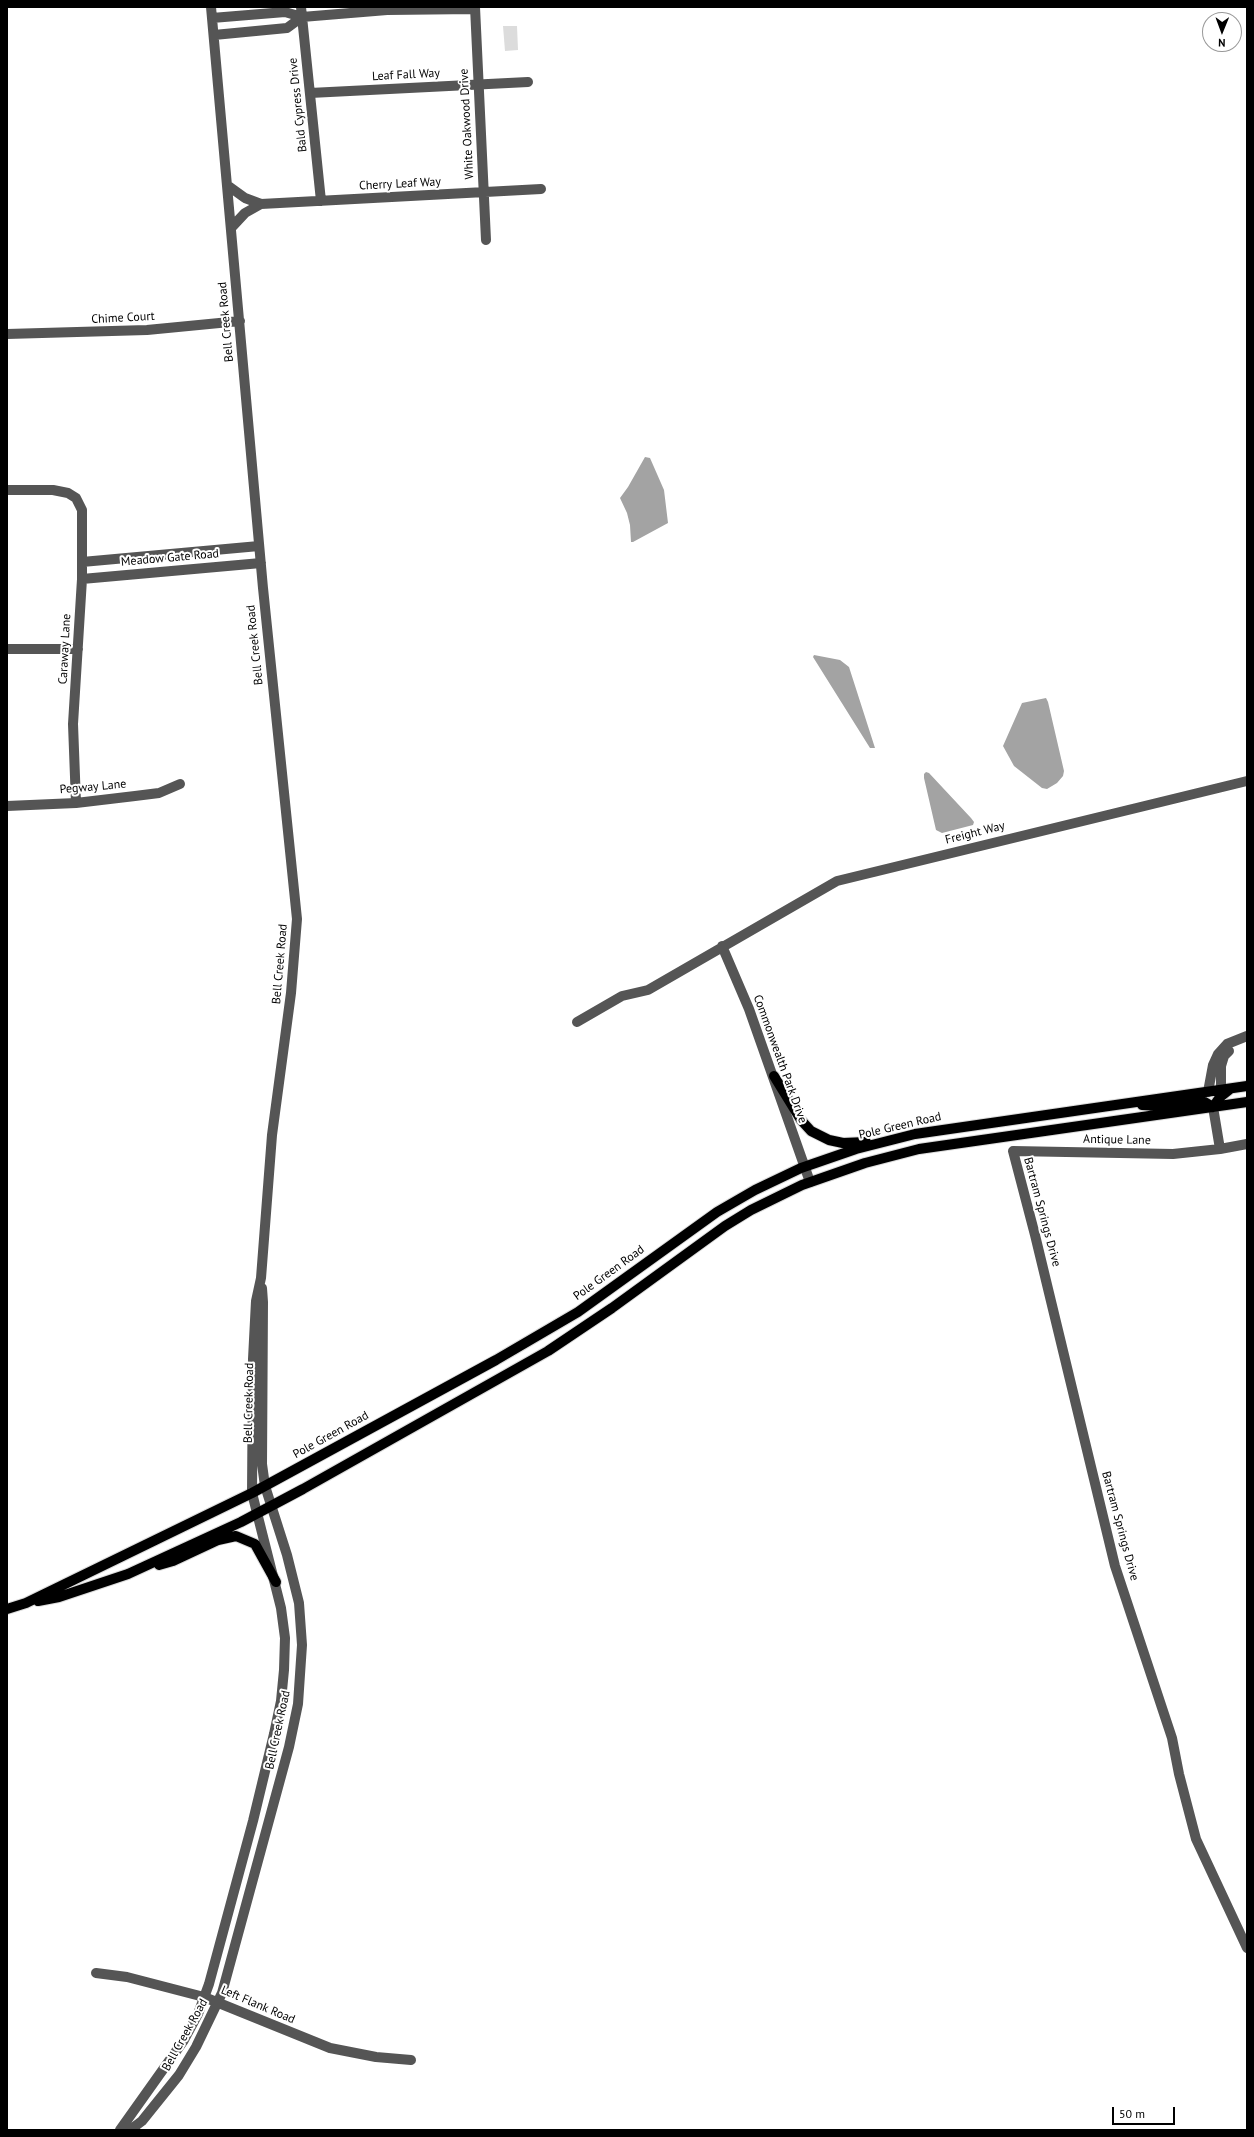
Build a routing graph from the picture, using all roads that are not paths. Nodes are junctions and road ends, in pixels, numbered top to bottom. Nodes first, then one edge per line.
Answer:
1 (211, 7) edge
2 (475, 8) edge
3 (302, 12) edge
4 (212, 18) junction
5 (214, 35) junction
6 (528, 82) dead end
7 (478, 84) junction
8 (310, 93) junction
9 (227, 185) junction
10 (542, 189) dead end
11 (484, 193) junction
12 (321, 201) junction
13 (261, 204) junction
14 (231, 228) junction
15 (486, 240) dead end
16 (240, 321) junction
17 (7, 334) edge
18 (7, 490) edge
19 (259, 546) junction
20 (82, 562) junction
21 (261, 563) junction
22 (82, 579) junction
23 (7, 649) edge
24 (78, 649) junction
25 (1247, 781) edge
26 (180, 784) dead end
27 (76, 803) junction
28 (7, 806) edge
29 (722, 946) junction
30 (577, 1022) dead end
31 (1247, 1036) edge
32 (1247, 1041) edge
33 (774, 1076) junction
34 (1247, 1086) edge
35 (1232, 1088) junction
36 (1221, 1090) junction
37 (1208, 1092) junction
38 (1133, 1102) junction
39 (1247, 1102) edge
40 (1213, 1107) junction
41 (886, 1140) junction
42 (1247, 1144) edge
43 (1220, 1149) junction
44 (1013, 1151) joint
45 (805, 1167) junction
46 (810, 1182) junction
47 (261, 1278) junction
48 (265, 1486) junction
49 (252, 1493) junction
50 (272, 1505) junction
51 (257, 1514) junction
52 (128, 1574) junction
53 (276, 1582) junction
54 (26, 1603) junction
55 (7, 1609) edge
56 (1247, 1948) edge
57 (96, 1973) dead end
58 (204, 1997) junction
59 (218, 2002) junction
60 (411, 2060) dead end
61 (120, 2130) edge
62 (130, 2130) edge

1 - 4 street, Bell Creek Road
2 - 3 street
2 - 7 street, White Oakwood Drive
3 - 4 street
3 - 5 street
3 - 8 street, Bald Cypress Drive
4 - 5 street, Bell Creek Road
5 - 9 street, Bell Creek Road
6 - 7 street, Leaf Fall Way
7 - 8 street, Leaf Fall Way
7 - 11 street, White Oakwood Drive
8 - 12 street, Bald Cypress Drive
9 - 13 street, Cherry Leaf Way
9 - 14 street, Bell Creek Road
10 - 11 street, Cherry Leaf Way
11 - 12 street, Cherry Leaf Way
11 - 15 street, White Oakwood Drive
12 - 13 street, Cherry Leaf Way
13 - 14 street, Cherry Leaf Way
14 - 16 street, Bell Creek Road
16 - 17 street, Chime Court
16 - 19 street, Bell Creek Road
18 - 20 street, Caraway Lane
19 - 20 street, Meadow Gate Road
19 - 21 street, Bell Creek Road
20 - 22 street, Caraway Lane
21 - 22 street, Meadow Gate Road
21 - 47 street, Bell Creek Road
22 - 24 street, Caraway Lane
23 - 24 street
24 - 27 street, Caraway Lane
25 - 29 street, Freight Way
26 - 27 street, Pegway Lane
27 - 28 street, Pegway Lane
29 - 30 street, Freight Way
29 - 33 street, Commonwealth Park Drive
31 - 37 street
32 - 36 street
33 - 41 main road
33 - 45 street, Commonwealth Park Drive
34 - 35 main road, Pole Green Road
35 - 36 main road, Pole Green Road
35 - 40 main road
36 - 37 main road, Pole Green Road
37 - 38 main road, Pole Green Road
38 - 40 main road
38 - 41 main road, Pole Green Road
39 - 40 main road, Pole Green Road
40 - 43 street
40 - 46 main road, Pole Green Road
41 - 45 main road, Pole Green Road
42 - 43 street, Antique Lane
43 - 44 street, Antique Lane
44 - 56 street, Bartram Springs Drive
45 - 46 street, Commonwealth Park Drive
45 - 48 main road, Pole Green Road
46 - 50 main road, Pole Green Road
47 - 48 street, Bell Creek Road
47 - 49 street, Bell Creek Road
48 - 49 main road, Pole Green Road
48 - 50 street, Bell Creek Road
49 - 51 street, Bell Creek Road
49 - 54 main road, Pole Green Road
50 - 51 main road, Pole Green Road
50 - 59 street, Bell Creek Road
51 - 52 main road, Pole Green Road
51 - 53 street, Bell Creek Road
52 - 53 main road
52 - 54 main road, Pole Green Road
53 - 58 street, Bell Creek Road
54 - 55 main road, Pole Green Road
57 - 58 street, Left Flank Road
58 - 59 street, Left Flank Road
58 - 61 street, Bell Creek Road
59 - 60 street, Left Flank Road
59 - 62 street, Bell Creek Road

